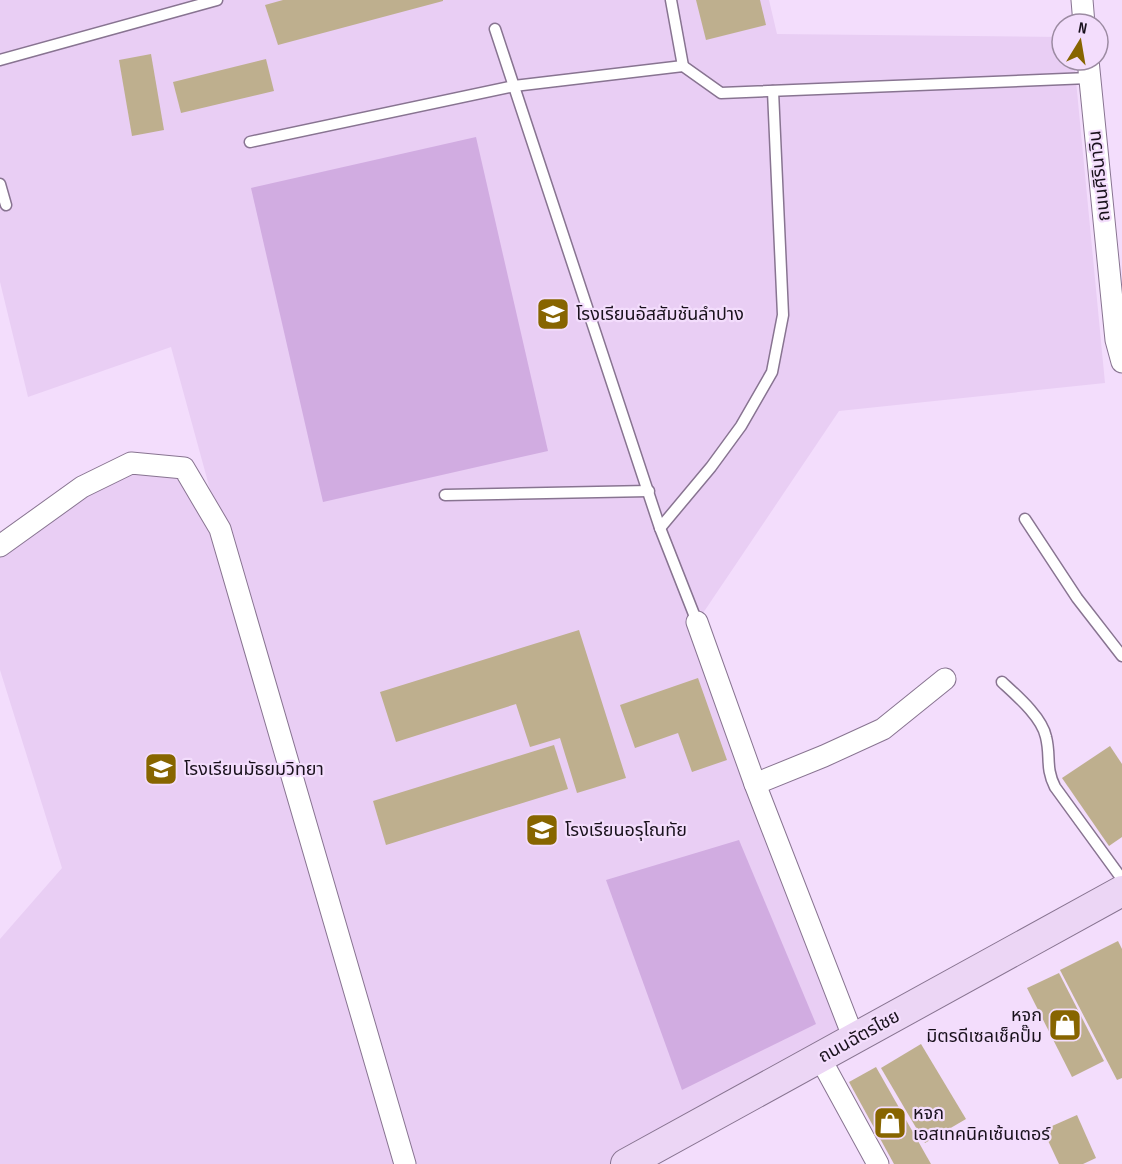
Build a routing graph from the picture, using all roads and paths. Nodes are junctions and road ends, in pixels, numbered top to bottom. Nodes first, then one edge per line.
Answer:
1 (217, 0) edge
2 (671, 0) edge
3 (495, 29) dead end
4 (0, 60) edge
5 (683, 66) junction
6 (1050, 72) edge
7 (1089, 72) edge
8 (514, 86) junction
9 (773, 91) junction
10 (250, 142) dead end
11 (0, 184) edge
12 (6, 205) dead end
13 (1122, 362) edge
14 (649, 491) junction
15 (445, 495) dead end
16 (1025, 519) dead end
17 (660, 528) junction
18 (0, 546) edge
19 (697, 622) joint
20 (1122, 656) edge
21 (945, 679) dead end
22 (1002, 682) dead end
23 (755, 784) junction
24 (1122, 879) edge
25 (1122, 891) edge
26 (854, 1039) junction
27 (820, 1058) junction
28 (405, 1164) edge
29 (626, 1164) edge
30 (878, 1164) edge

1 - 4 lane
2 - 5 lane
3 - 8 lane
5 - 8 lane
5 - 9 lane
6 - 9 lane
7 - 13 street, ถนนศิรินาวิน
8 - 10 lane
8 - 14 lane
9 - 17 lane
11 - 12 lane
14 - 15 lane
14 - 17 lane
16 - 20 lane
17 - 19 lane
18 - 28 street
19 - 23 street
21 - 23 street
22 - 24 lane
23 - 26 street
25 - 26 main road, ถนนฉัตรไชย
26 - 27 main road, ถนนฉัตรไชย
27 - 29 main road, ถนนฉัตรไชย
27 - 30 street

